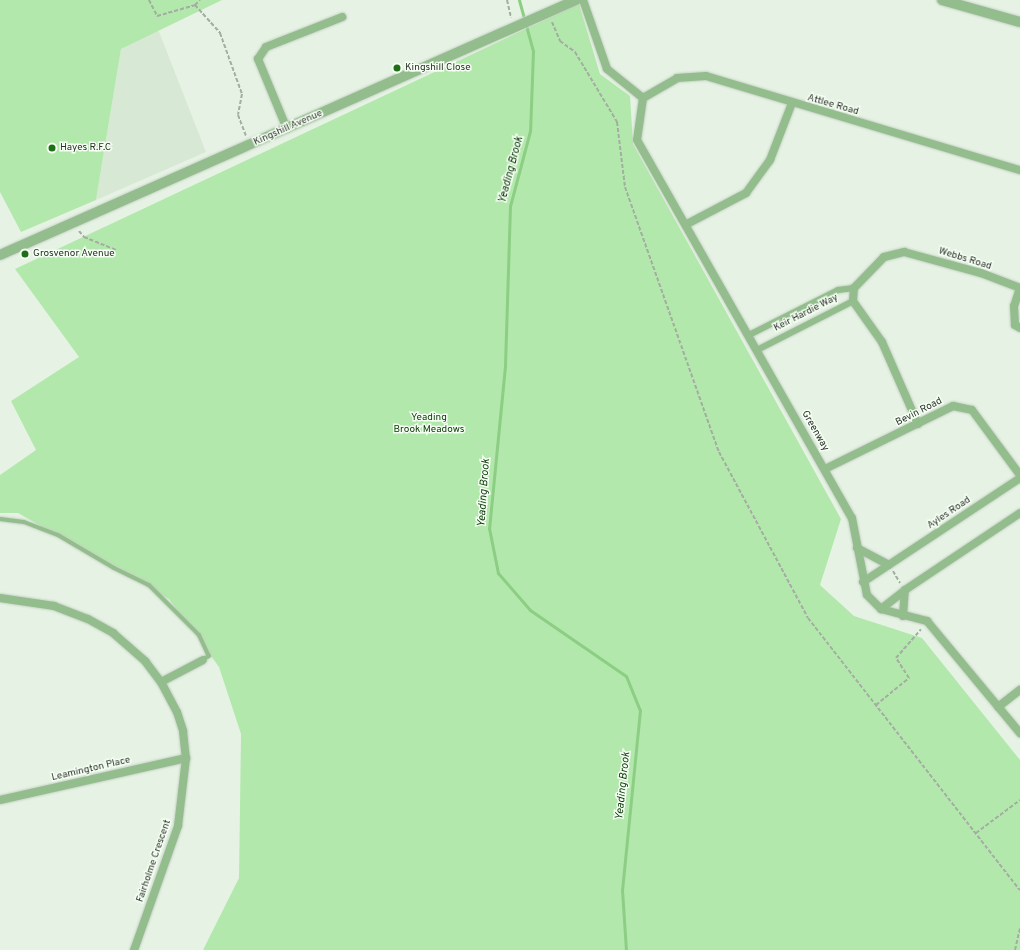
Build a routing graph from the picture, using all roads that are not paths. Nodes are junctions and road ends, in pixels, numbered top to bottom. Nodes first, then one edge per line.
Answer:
1 (576, 0) edge
2 (583, 0) edge
3 (942, 0) edge
4 (342, 17) dead end
5 (1020, 22) edge
6 (643, 98) junction
7 (792, 103) junction
8 (287, 129) junction
9 (1020, 170) edge
10 (687, 224) junction
11 (0, 255) edge
12 (854, 288) junction
13 (1020, 288) edge
14 (852, 301) junction
15 (1020, 328) edge
16 (749, 335) junction
17 (757, 350) junction
18 (918, 424) junction
19 (825, 469) junction
20 (1020, 475) edge
21 (1020, 478) edge
22 (1020, 512) edge
23 (0, 519) edge
24 (857, 548) junction
25 (889, 566) junction
26 (863, 582) junction
27 (905, 590) junction
28 (0, 598) edge
29 (881, 608) junction
30 (903, 616) junction
31 (203, 660) joint
32 (161, 682) junction
33 (1020, 690) edge
34 (998, 707) junction
35 (1020, 733) edge
36 (186, 758) junction
37 (0, 800) edge
38 (134, 950) edge

1 - 8 street, Kingshill Avenue
2 - 6 street
3 - 5 street
4 - 8 street
6 - 7 street, Attlee Road
6 - 10 street, Greenway
7 - 9 street, Attlee Road
7 - 10 street
8 - 11 street, Kingshill Avenue
10 - 16 street, Greenway
12 - 13 street, Webbs Road
12 - 14 street, Keir Hardie Way
12 - 16 street, Keir Hardie Way
13 - 15 street
14 - 17 street, Keir Hardie Way
14 - 18 street
16 - 17 street, Greenway
17 - 19 street, Greenway
18 - 19 street, Bevin Road
18 - 20 street, Bevin Road
19 - 24 street, Greenway
21 - 25 street, Ayles Road
22 - 27 street
23 - 31 lane
24 - 25 street
24 - 26 street, Greenway
25 - 26 street, Ayles Road
26 - 29 street, Greenway
27 - 29 street
27 - 30 street
28 - 32 street, Fairholme Crescent
29 - 30 street, Greenway
30 - 34 street, Greenway
31 - 32 street
32 - 36 street, Fairholme Crescent
33 - 34 street
34 - 35 street
36 - 37 street, Leamington Place
36 - 38 street, Fairholme Crescent

